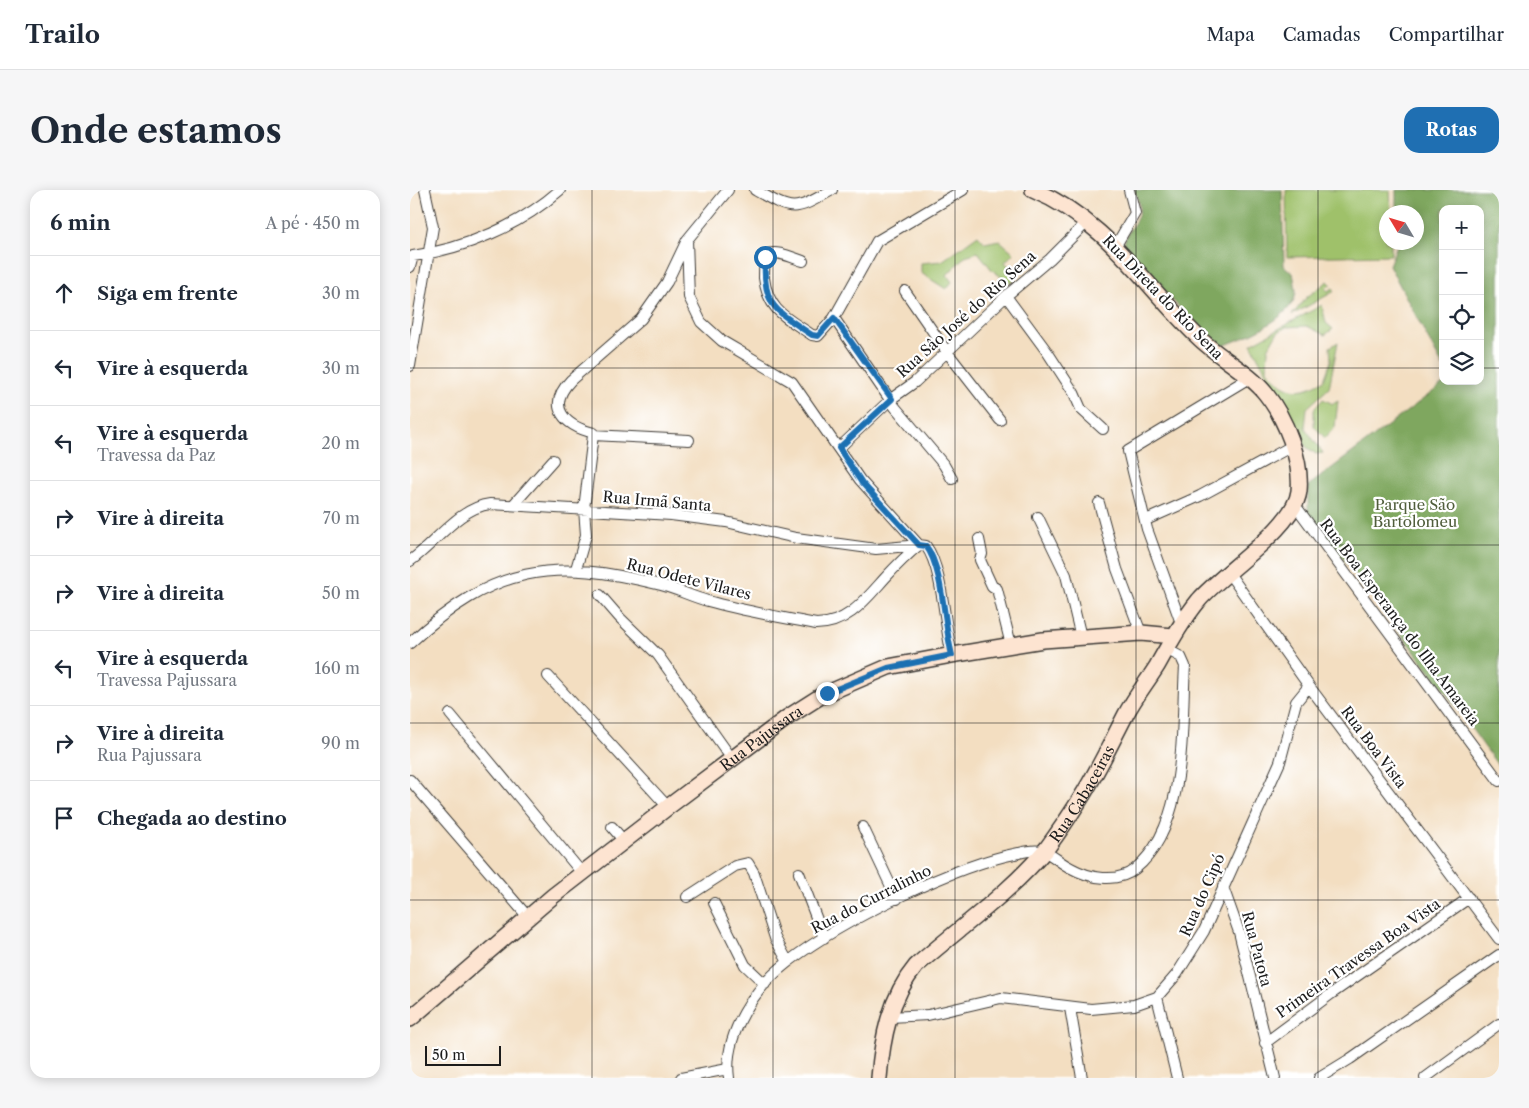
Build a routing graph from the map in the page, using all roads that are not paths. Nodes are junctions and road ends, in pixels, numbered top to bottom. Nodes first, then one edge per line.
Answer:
1 (425, 190) edge
2 (560, 190) edge
3 (728, 190) edge
4 (755, 190) edge
5 (832, 190) edge
6 (963, 190) edge
7 (1033, 190) edge
8 (1129, 190) edge
9 (1088, 221) junction
10 (687, 240) junction
11 (1115, 247) junction
12 (429, 253) junction
13 (412, 256) edge
14 (803, 261) dead end
15 (410, 267) edge
16 (905, 291) dead end
17 (1006, 296) junction
18 (834, 318) junction
19 (947, 352) junction
20 (410, 366) edge
21 (1250, 378) junction
22 (892, 399) junction
23 (1000, 420) dead end
24 (1103, 429) dead end
25 (593, 435) junction
26 (689, 440) dead end
27 (1292, 446) junction
28 (839, 448) junction
29 (553, 460) dead end
30 (952, 479) dead end
31 (1099, 503) dead end
32 (513, 505) junction
33 (1295, 505) junction
34 (584, 509) junction
35 (1038, 517) dead end
36 (1146, 520) junction
37 (979, 539) dead end
38 (919, 545) junction
39 (410, 561) edge
40 (576, 569) junction
41 (1228, 572) junction
42 (600, 595) dead end
43 (1141, 633) junction
44 (1173, 636) junction
45 (1080, 637) junction
46 (410, 643) edge
47 (1012, 645) junction
48 (952, 655) junction
49 (548, 676) dead end
50 (1309, 686) junction
51 (450, 714) dead end
52 (730, 757) junction
53 (410, 780) edge
54 (1499, 781) edge
55 (668, 807) junction
56 (612, 827) dead end
57 (864, 827) dead end
58 (624, 840) junction
59 (1044, 851) junction
60 (582, 873) junction
61 (799, 873) dead end
62 (1223, 887) junction
63 (688, 897) dead end
64 (1469, 898) junction
65 (897, 899) junction
66 (714, 903) dead end
67 (528, 917) junction
68 (824, 938) junction
69 (1499, 939) edge
70 (1499, 955) edge
71 (788, 962) junction
72 (765, 984) junction
73 (1157, 997) junction
74 (1070, 1008) junction
75 (890, 1017) junction
76 (410, 1019) edge
77 (1499, 1024) edge
78 (1266, 1044) junction
79 (729, 1074) edge
80 (1334, 1075) edge
81 (681, 1078) edge
82 (879, 1078) edge
83 (1082, 1078) edge
84 (1177, 1078) edge
85 (1275, 1078) edge
86 (1319, 1078) edge
87 (1426, 1078) edge

1 - 12 street
2 - 12 street
3 - 10 street
4 - 5 street
6 - 18 street
7 - 9 main road, Rua Direta do Rio Sena
8 - 11 street
9 - 11 main road, Rua Direta do Rio Sena
9 - 17 street, Rua Sâo José do Rio Sena
10 - 25 street
10 - 28 street
11 - 21 main road, Rua Direta do Rio Sena
12 - 13 street
12 - 20 street
13 - 15 street
14 - 18 street
16 - 19 street
17 - 19 street, Rua Sâo José do Rio Sena
17 - 24 street
18 - 22 street
19 - 22 street, Rua Sâo José do Rio Sena
19 - 23 street
21 - 27 main road, Rua Direta do Rio Sena
21 - 36 street
22 - 28 street, Rua Sâo José do Rio Sena
22 - 30 street
25 - 26 street
25 - 34 street
27 - 33 main road, Rua Direta do Rio Sena
27 - 36 street
28 - 38 street
29 - 32 street
31 - 43 street
32 - 34 street, Rua Irmã Santa
32 - 39 street, Rua Irmã Santa
33 - 41 main road, Rua Cabaceiras
33 - 54 street, Rua Boa Esperança do Ilha Amareia
34 - 38 street, Rua Irmã Santa
34 - 40 street
35 - 45 street
36 - 44 street
37 - 47 street
38 - 40 street, Rua Odete Vilares
38 - 48 street
40 - 46 street, Rua Odete Vilares
41 - 44 main road, Rua Cabaceiras
41 - 50 street, Rua Boa Vista
42 - 52 street, Rua Pajussara
43 - 44 main road, Rua Pajussara
43 - 45 main road, Rua Pajussara
44 - 59 main road, Rua Cabaceiras
44 - 59 street
45 - 47 main road, Rua Pajussara
47 - 48 main road, Rua Pajussara
48 - 52 main road, Rua Pajussara
49 - 55 street
50 - 62 street, Rua do Cipó
50 - 64 street, Rua Boa Vista
51 - 60 street
52 - 55 main road, Rua Pajussara
53 - 67 street
55 - 58 main road, Rua Pajussara
56 - 58 street
57 - 65 street
58 - 60 main road, Rua Pajussara
59 - 65 street, Rua do Curralinho
59 - 75 main road, Rua Cabaceiras
60 - 67 main road, Rua Pajussara
61 - 68 street
62 - 73 street, Rua do Cipó
62 - 78 street, Rua Patota
63 - 71 street
64 - 69 street, Rua Boa Vista
64 - 78 street, Primeira Travessa Boa Vista
65 - 68 street, Rua do Curralinho
66 - 72 street
67 - 76 main road, Rua Pajussara
68 - 71 street, Rua do Curralinho
70 - 80 street
71 - 72 street, Rua do Curralinho
72 - 79 street, Rua do Curralinho
73 - 74 street
73 - 84 street
74 - 75 street
74 - 83 street
75 - 82 main road, Rua Cabaceiras
77 - 87 street
78 - 85 street, Rua Patota
79 - 81 street
80 - 86 street

